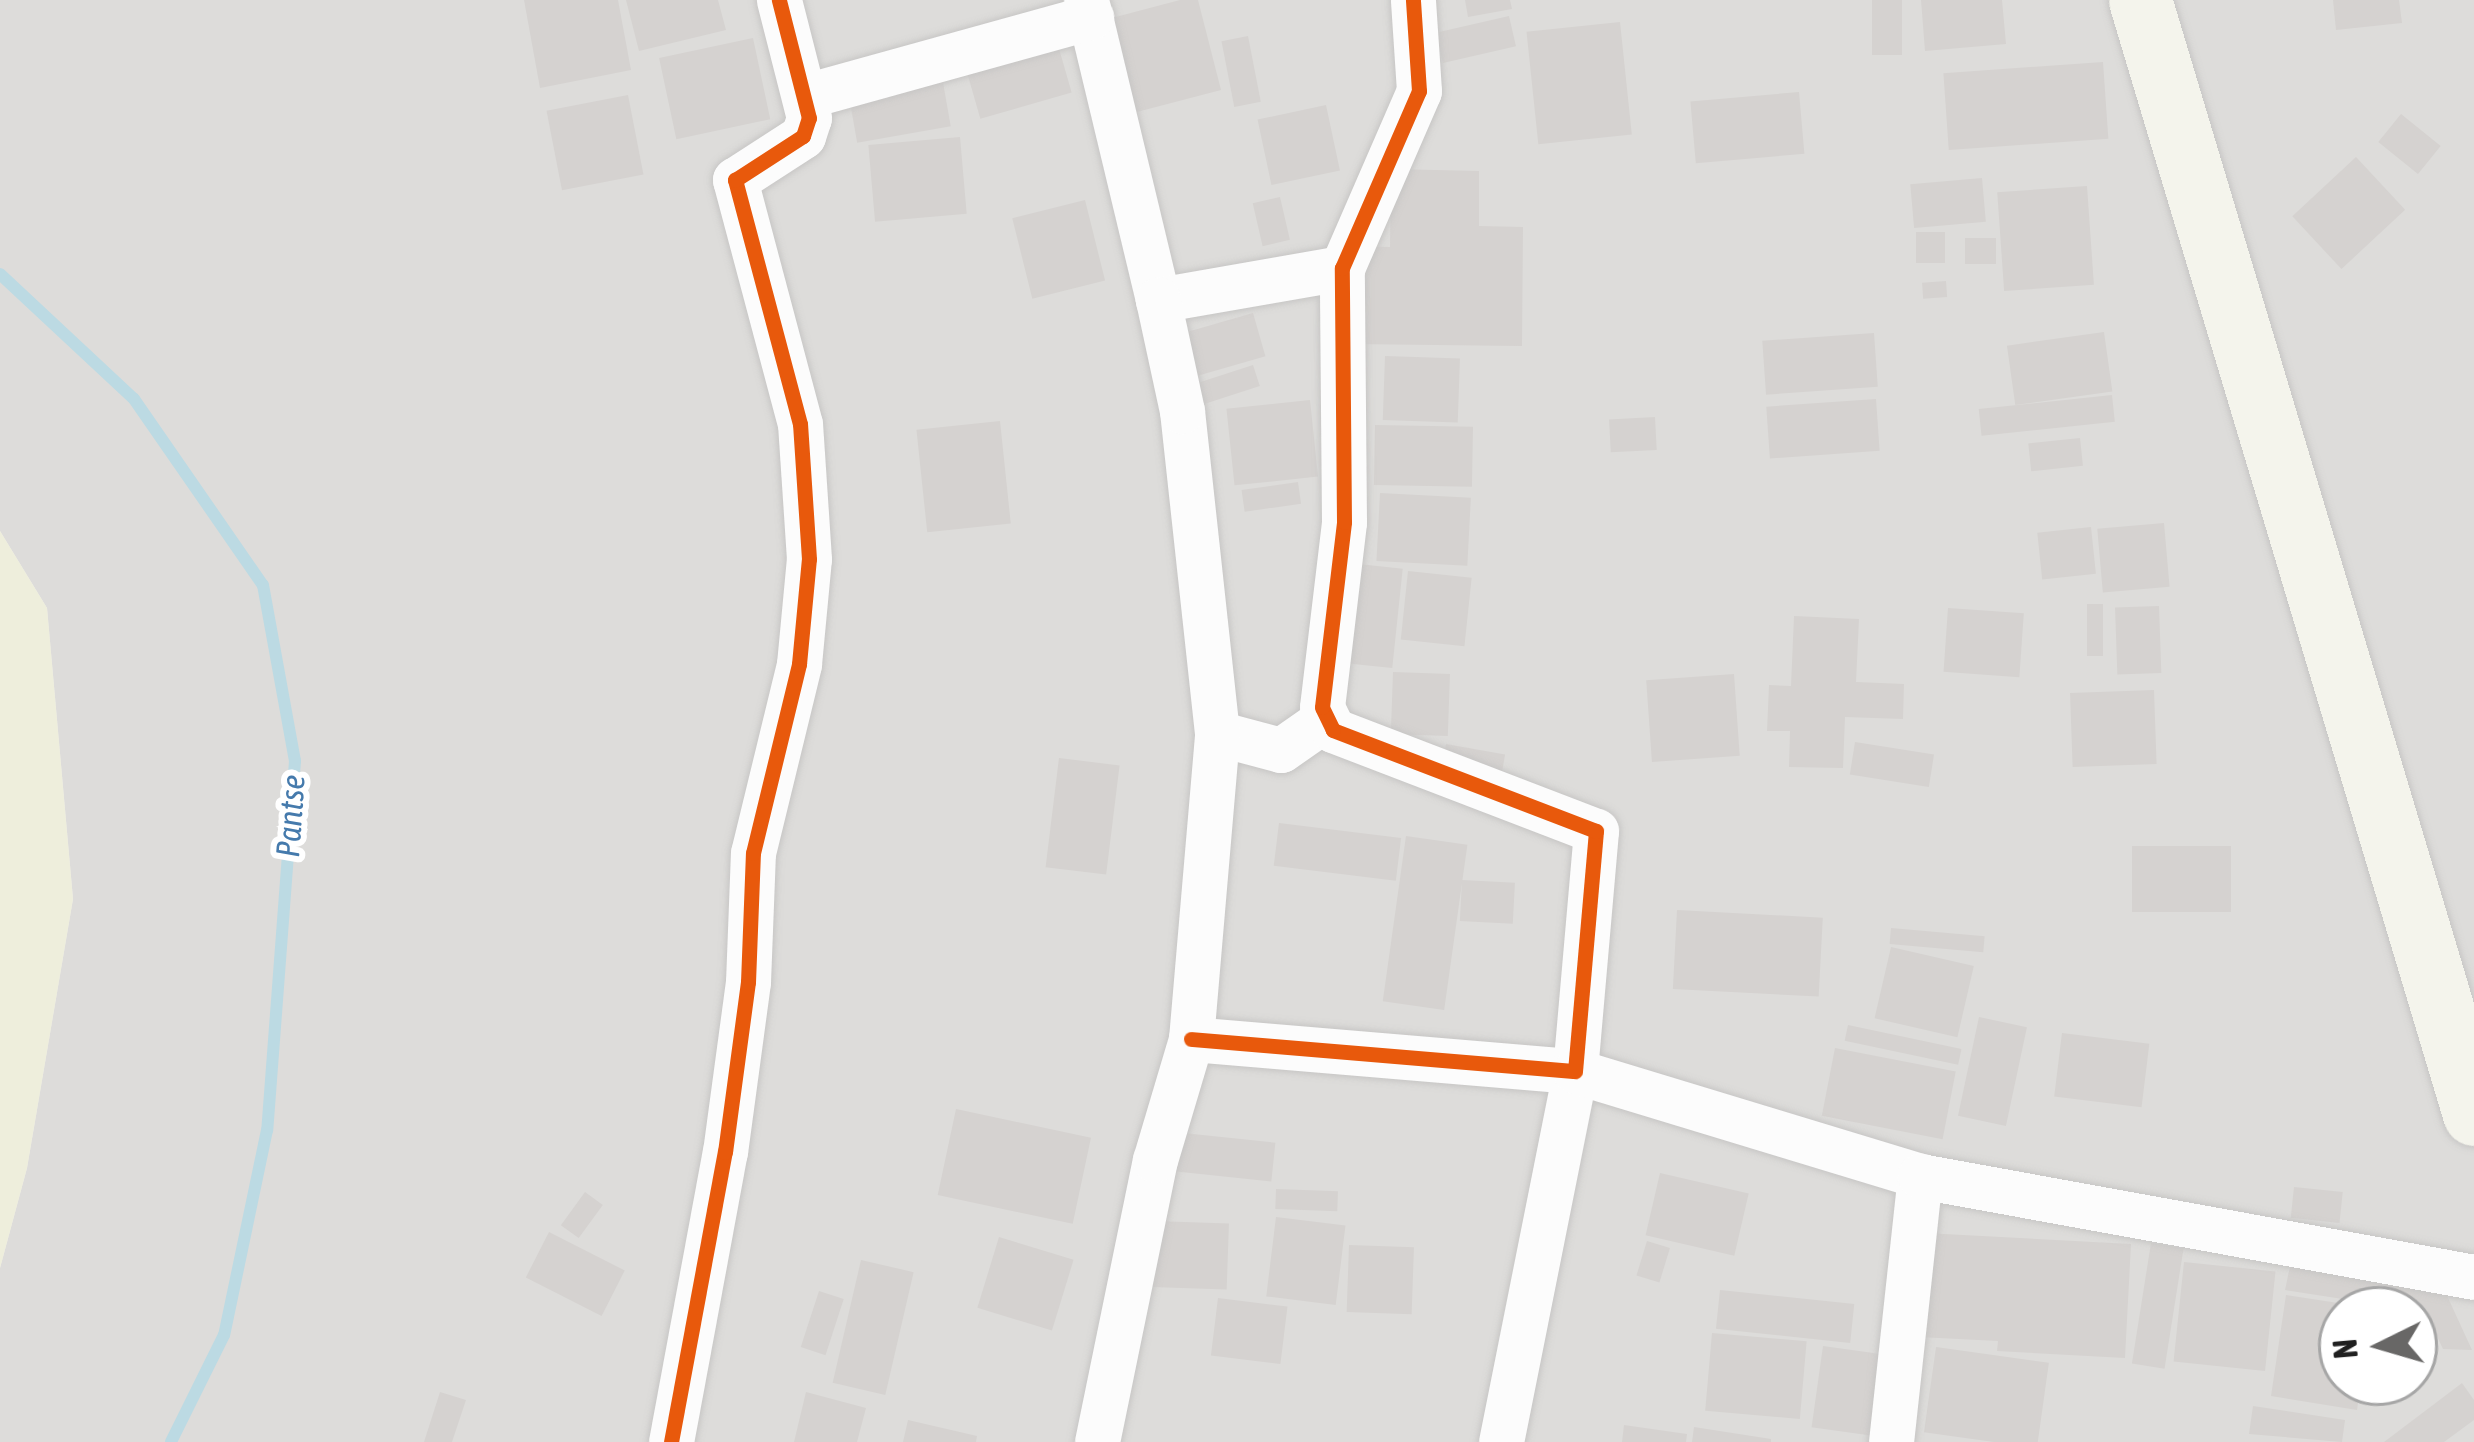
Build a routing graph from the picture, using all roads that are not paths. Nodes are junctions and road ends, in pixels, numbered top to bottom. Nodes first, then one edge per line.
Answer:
1 (779, 0) edge
2 (1413, 0) edge
3 (2140, 0) edge
4 (1088, 8) edge
5 (806, 96) junction
6 (1342, 268) junction
7 (1158, 300) junction
8 (1324, 720) junction
9 (1217, 733) junction
10 (1191, 1039) junction
11 (1575, 1071) junction
12 (2474, 1114) edge
13 (1921, 1176) junction
14 (2474, 1277) edge
15 (671, 1442) edge
16 (1097, 1442) edge
17 (1501, 1442) edge
18 (1891, 1442) edge

1 - 5 street
2 - 6 street
3 - 12 street
4 - 5 street
4 - 7 street
5 - 15 street
6 - 7 street
6 - 8 street
7 - 9 street
8 - 9 street
8 - 11 street
9 - 10 street
10 - 11 street
10 - 16 street
11 - 13 street
11 - 17 street
13 - 14 street
13 - 18 street

